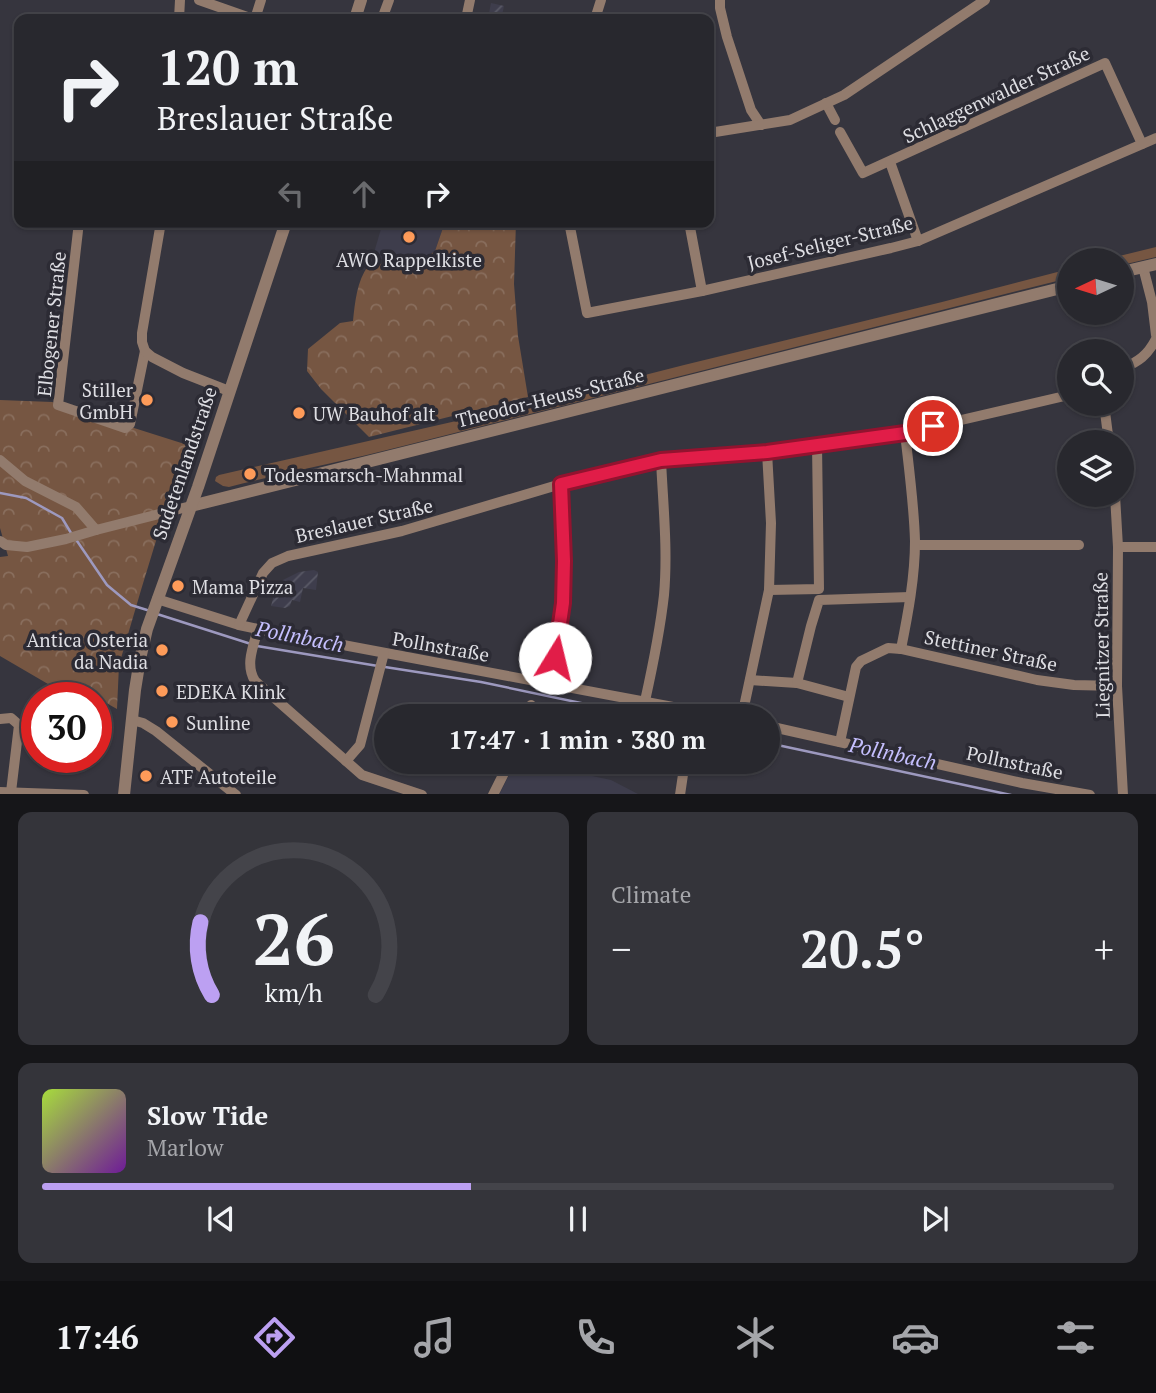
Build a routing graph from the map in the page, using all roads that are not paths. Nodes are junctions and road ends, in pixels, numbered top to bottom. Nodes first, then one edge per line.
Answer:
1 (199, 0) edge
2 (720, 0) edge
3 (985, 0) edge
4 (240, 14) edge
5 (826, 103) junction
6 (835, 121) dead end
7 (761, 125) junction
8 (714, 132) edge
9 (841, 132) dead end
10 (1156, 138) edge
11 (1142, 144) junction
12 (890, 162) junction
13 (78, 228) edge
14 (160, 228) edge
15 (284, 228) edge
16 (570, 228) edge
17 (689, 228) edge
18 (918, 241) junction
19 (1150, 265) edge
20 (1057, 289) edge
21 (702, 291) junction
22 (1156, 337) edge
23 (145, 352) junction
24 (1134, 363) edge
25 (229, 391) junction
26 (1057, 398) edge
27 (905, 433) junction
28 (817, 444) junction
29 (767, 452) junction
30 (0, 460) edge
31 (661, 460) junction
32 (561, 484) junction
33 (191, 506) junction
34 (1116, 507) edge
35 (96, 530) junction
36 (915, 545) junction
37 (1079, 545) dead end
38 (2, 546) edge
39 (1118, 547) junction
40 (1156, 547) edge
41 (769, 590) junction
42 (819, 595) junction
43 (910, 597) junction
44 (156, 602) junction
45 (239, 625) junction
46 (255, 640) junction
47 (901, 649) junction
48 (382, 662) junction
49 (750, 680) junction
50 (797, 683) junction
51 (551, 684) junction
52 (1116, 686) junction
53 (849, 696) junction
54 (645, 701) junction
55 (657, 704) edge
56 (745, 704) edge
57 (0, 719) edge
58 (131, 720) junction
59 (780, 729) edge
60 (840, 742) junction
61 (346, 761) junction
62 (503, 774) edge
63 (683, 774) edge
64 (6, 792) edge
65 (82, 794) edge
66 (124, 794) edge
67 (236, 794) edge
68 (422, 794) edge
69 (493, 794) edge
70 (680, 794) edge
71 (1090, 794) edge
72 (1123, 794) edge

1 - 4 street
2 - 7 street
3 - 5 street
5 - 6 street
5 - 7 street
7 - 8 street
9 - 12 street, Schlaggenwalder Straße
10 - 11 street, Josef-Seliger-Straße
11 - 12 street, Schlaggenwalder Straße
11 - 18 street, Josef-Seliger-Straße
12 - 18 street
13 - 23 street, Elbogener Straße
14 - 23 street
15 - 25 street, Sudetenlandstraße
16 - 21 street, Josef-Seliger-Straße
17 - 21 street
18 - 21 street, Josef-Seliger-Straße
19 - 22 street
20 - 33 street, Theodor-Heuss-Straße
22 - 24 street
23 - 25 street
25 - 33 street, Sudetenlandstraße
26 - 27 street, Breslauer Straße
27 - 28 street, Breslauer Straße
27 - 36 street
28 - 29 street, Breslauer Straße
28 - 42 street
29 - 31 street, Breslauer Straße
29 - 41 street
30 - 35 street
31 - 32 street, Breslauer Straße
31 - 54 street
32 - 45 street, Breslauer Straße
32 - 51 street
33 - 35 street, Theodor-Heuss-Straße
33 - 44 street, Sudetenlandstraße
34 - 39 street, Liegnitzer Straße
35 - 38 street, Theodor-Heuss-Straße
36 - 37 street
36 - 43 street
39 - 40 street
39 - 52 street, Liegnitzer Straße
41 - 42 street
41 - 49 street
42 - 43 street
42 - 50 street
43 - 47 street
44 - 45 street, Pollnstraße
44 - 58 street, Sudetenlandstraße
45 - 46 street, Pollnstraße
46 - 48 street, Pollnstraße
46 - 61 street
47 - 52 street, Stettiner Straße
47 - 53 street
48 - 51 street, Pollnstraße
48 - 61 street
49 - 50 street
49 - 56 street
50 - 53 street
51 - 54 street, Pollnstraße
52 - 72 street, Liegnitzer Straße
53 - 60 street
54 - 55 street, Pollnstraße
57 - 64 street
58 - 66 street, Sudetenlandstraße
58 - 67 street
59 - 60 street, Pollnstraße
60 - 71 street, Pollnstraße
61 - 68 street
62 - 69 street
63 - 70 street
64 - 65 street

